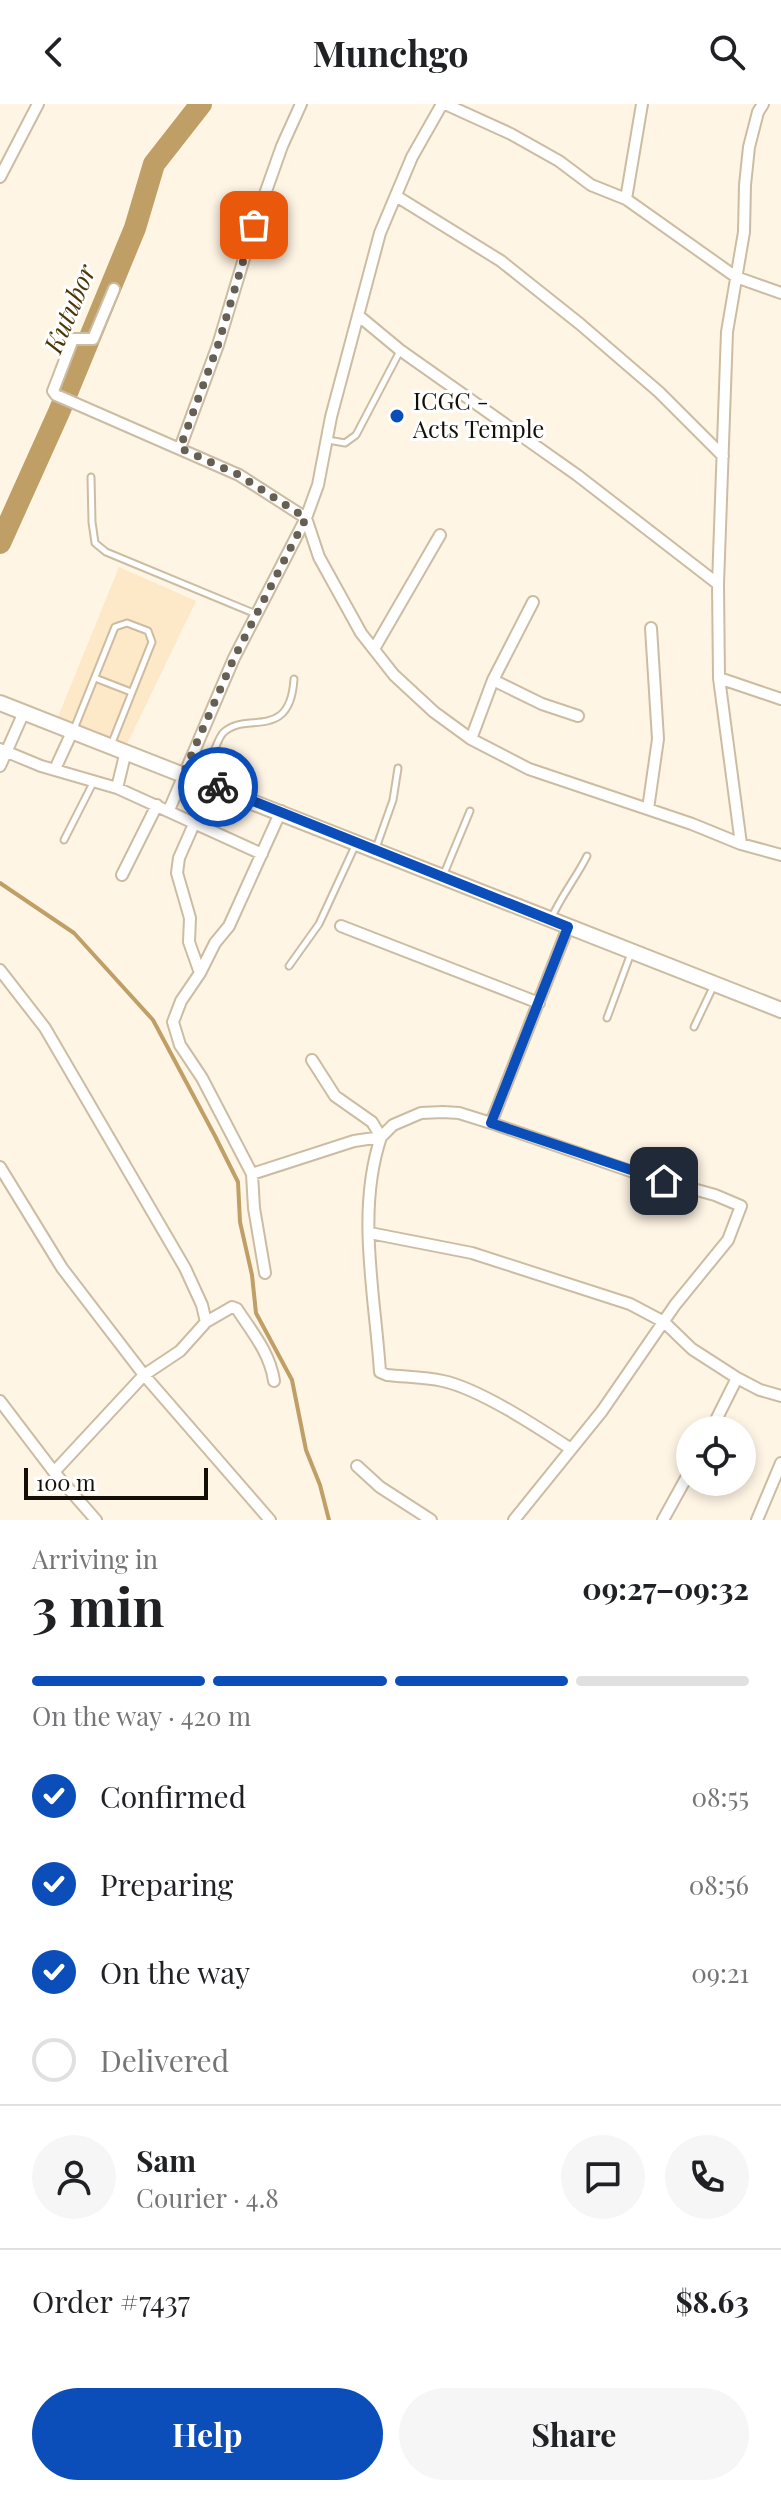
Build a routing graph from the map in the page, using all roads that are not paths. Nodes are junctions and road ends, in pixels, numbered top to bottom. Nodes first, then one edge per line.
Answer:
1 (38, 104) edge
2 (301, 104) edge
3 (444, 104) edge
4 (642, 104) edge
5 (763, 104) edge
6 (0, 177) edge
7 (396, 196) junction
8 (626, 199) junction
9 (736, 277) junction
10 (114, 289) dead end
11 (781, 293) edge
12 (359, 316) junction
13 (400, 350) junction
14 (327, 440) junction
15 (180, 448) junction
16 (723, 456) junction
17 (91, 477) dead end
18 (306, 518) junction
19 (440, 535) dead end
20 (718, 584) junction
21 (533, 602) dead end
22 (256, 614) junction
23 (651, 628) dead end
24 (374, 649) junction
25 (95, 678) junction
26 (719, 678) junction
27 (294, 679) dead end
28 (493, 680) junction
29 (131, 692) junction
30 (781, 699) edge
31 (0, 703) edge
32 (24, 712) junction
33 (578, 716) dead end
34 (73, 730) junction
35 (471, 739) junction
36 (111, 745) junction
37 (4, 751) edge
38 (126, 751) junction
39 (0, 766) edge
40 (398, 768) dead end
41 (55, 769) junction
42 (183, 774) junction
43 (204, 781) junction
44 (93, 783) junction
45 (117, 788) junction
46 (157, 805) junction
47 (648, 809) junction
48 (169, 810) junction
49 (281, 811) junction
50 (470, 811) dead end
51 (194, 824) junction
52 (64, 840) dead end
53 (357, 841) junction
54 (741, 844) junction
55 (376, 849) junction
56 (262, 854) junction
57 (781, 855) edge
58 (587, 856) dead end
59 (122, 875) dead end
60 (443, 876) junction
61 (551, 920) junction
62 (341, 926) dead end
63 (568, 927) junction
64 (631, 953) junction
65 (289, 966) dead end
66 (0, 970) edge
67 (200, 973) junction
68 (715, 984) junction
69 (539, 1003) junction
70 (781, 1010) edge
71 (607, 1018) dead end
72 (694, 1027) dead end
73 (312, 1060) dead end
74 (491, 1123) junction
75 (381, 1137) junction
76 (0, 1167) edge
77 (252, 1174) junction
78 (370, 1233) junction
79 (265, 1273) dead end
80 (206, 1322) junction
81 (664, 1322) junction
82 (144, 1375) junction
83 (737, 1378) junction
84 (274, 1381) dead end
85 (781, 1396) edge
86 (0, 1401) edge
87 (718, 1416) edge
88 (571, 1449) junction
89 (781, 1463) edge
90 (357, 1466) dead end
91 (54, 1472) junction
92 (777, 1485) edge
93 (676, 1496) edge
94 (96, 1520) edge
95 (270, 1520) edge
96 (431, 1520) edge
97 (514, 1520) edge
98 (663, 1520) edge
99 (757, 1520) edge

1 - 6 street
2 - 15 street
3 - 7 street
3 - 8 street
4 - 8 street
5 - 9 street
7 - 12 street
7 - 16 street
8 - 9 street
9 - 11 street
9 - 16 street
10 - 15 street
12 - 13 street
12 - 14 street
13 - 14 lane
13 - 20 street
14 - 18 street
15 - 18 street
16 - 20 street
17 - 22 lane
18 - 22 street
18 - 24 street
19 - 24 street
20 - 26 street
21 - 28 street
22 - 42 street
23 - 47 street
24 - 35 street
25 - 29 lane
25 - 29 lane
25 - 34 lane
26 - 30 street
26 - 54 street
27 - 43 lane
28 - 33 street
28 - 35 street
29 - 36 lane
31 - 32 main road
32 - 34 main road
32 - 37 street
34 - 36 main road
34 - 41 street
35 - 47 street
36 - 38 main road
37 - 39 street
37 - 41 street
38 - 42 main road
38 - 45 street
40 - 55 lane
41 - 44 street
42 - 43 main road
42 - 48 street
43 - 49 main road
44 - 45 street
44 - 52 lane
45 - 46 street
46 - 48 street
46 - 59 street
47 - 54 street
48 - 51 street
49 - 53 main road
49 - 56 street
50 - 60 lane
51 - 56 street
51 - 67 street
53 - 55 main road
53 - 65 lane
54 - 57 street
55 - 60 main road
56 - 67 street
58 - 61 lane
60 - 61 main road
61 - 63 main road
62 - 69 street
63 - 64 main road
63 - 69 street
64 - 68 main road
64 - 71 lane
66 - 80 street
67 - 77 street
68 - 70 main road
68 - 72 lane
69 - 74 street
73 - 75 street
74 - 75 street
74 - 81 street
75 - 77 street
75 - 78 street
76 - 82 street
77 - 79 street
78 - 81 street
78 - 88 street
80 - 82 street
80 - 84 street
81 - 83 street
81 - 88 street
82 - 91 street
82 - 95 street
83 - 85 street
83 - 87 street
86 - 91 street
88 - 97 street
89 - 92 street
90 - 96 street
91 - 94 street
92 - 99 street
93 - 98 street

